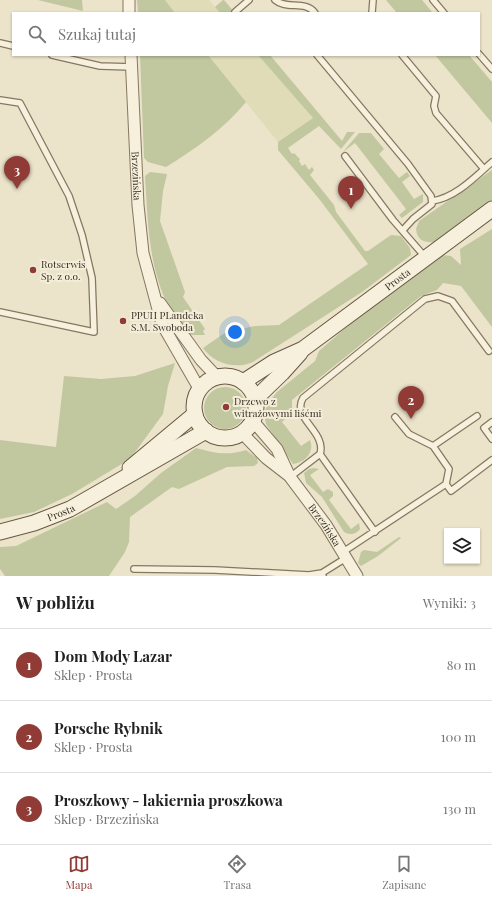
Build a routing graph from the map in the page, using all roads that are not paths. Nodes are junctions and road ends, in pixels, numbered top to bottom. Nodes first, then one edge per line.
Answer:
1 (129, 0) edge
2 (248, 0) edge
3 (275, 0) edge
4 (373, 0) edge
5 (433, 0) edge
6 (129, 12) edge
7 (235, 12) dead end
8 (314, 12) edge
9 (372, 12) edge
10 (443, 12) edge
11 (0, 43) edge
12 (12, 46) edge
13 (480, 55) edge
14 (56, 56) edge
15 (131, 56) edge
16 (318, 56) edge
17 (403, 56) edge
18 (132, 67) junction
19 (492, 69) edge
20 (0, 100) edge
21 (344, 156) dead end
22 (492, 162) edge
23 (484, 169) junction
24 (432, 201) junction
25 (492, 209) edge
26 (403, 230) junction
27 (426, 258) junction
28 (154, 294) junction
29 (0, 312) edge
30 (190, 345) junction
31 (489, 351) dead end
32 (179, 353) junction
33 (278, 368) junction
34 (217, 377) junction
35 (243, 382) junction
36 (200, 390) junction
37 (254, 398) junction
38 (195, 414) junction
39 (476, 416) dead end
40 (395, 417) dead end
41 (253, 420) junction
42 (492, 422) edge
43 (206, 431) junction
44 (242, 433) junction
45 (492, 439) edge
46 (433, 446) junction
47 (320, 454) junction
48 (492, 460) edge
49 (290, 477) junction
50 (117, 482) junction
51 (446, 484) junction
52 (0, 532) edge
53 (375, 532) junction
54 (345, 555) junction
55 (134, 569) dead end
56 (322, 574) edge
57 (357, 576) edge

1 - 6 street
2 - 7 lane
3 - 8 lane
4 - 9 lane
5 - 10 lane
11 - 12 lane
13 - 19 lane
14 - 18 lane
15 - 18 street, Brzezińska
16 - 24 lane
17 - 23 lane
18 - 28 street, Brzezińska
20 - 29 lane
21 - 26 lane
22 - 23 lane
23 - 24 lane
24 - 26 lane
25 - 27 main road, Prosta
26 - 27 lane
27 - 33 main road, Prosta
28 - 30 street, Brzezińska
28 - 32 street, Brzezińska
30 - 32 lane
30 - 34 street, Brzezińska
31 - 47 lane
32 - 36 street, Brzezińska
33 - 35 main road, Prosta
33 - 37 main road, Prosta
34 - 35 main road
34 - 36 main road
35 - 37 main road
36 - 38 main road
37 - 41 main road
38 - 43 main road
38 - 50 main road, Prosta
39 - 46 lane
40 - 46 lane
41 - 44 main road
41 - 49 street, Brzezińska
42 - 45 lane
43 - 44 main road
43 - 50 main road, Prosta
44 - 49 street, Brzezińska
46 - 51 lane
47 - 49 lane
47 - 53 lane
48 - 51 lane
49 - 54 street, Brzezińska
50 - 52 main road, Prosta
51 - 53 lane
53 - 54 lane
54 - 56 lane
54 - 57 street, Brzezińska
55 - 56 lane

